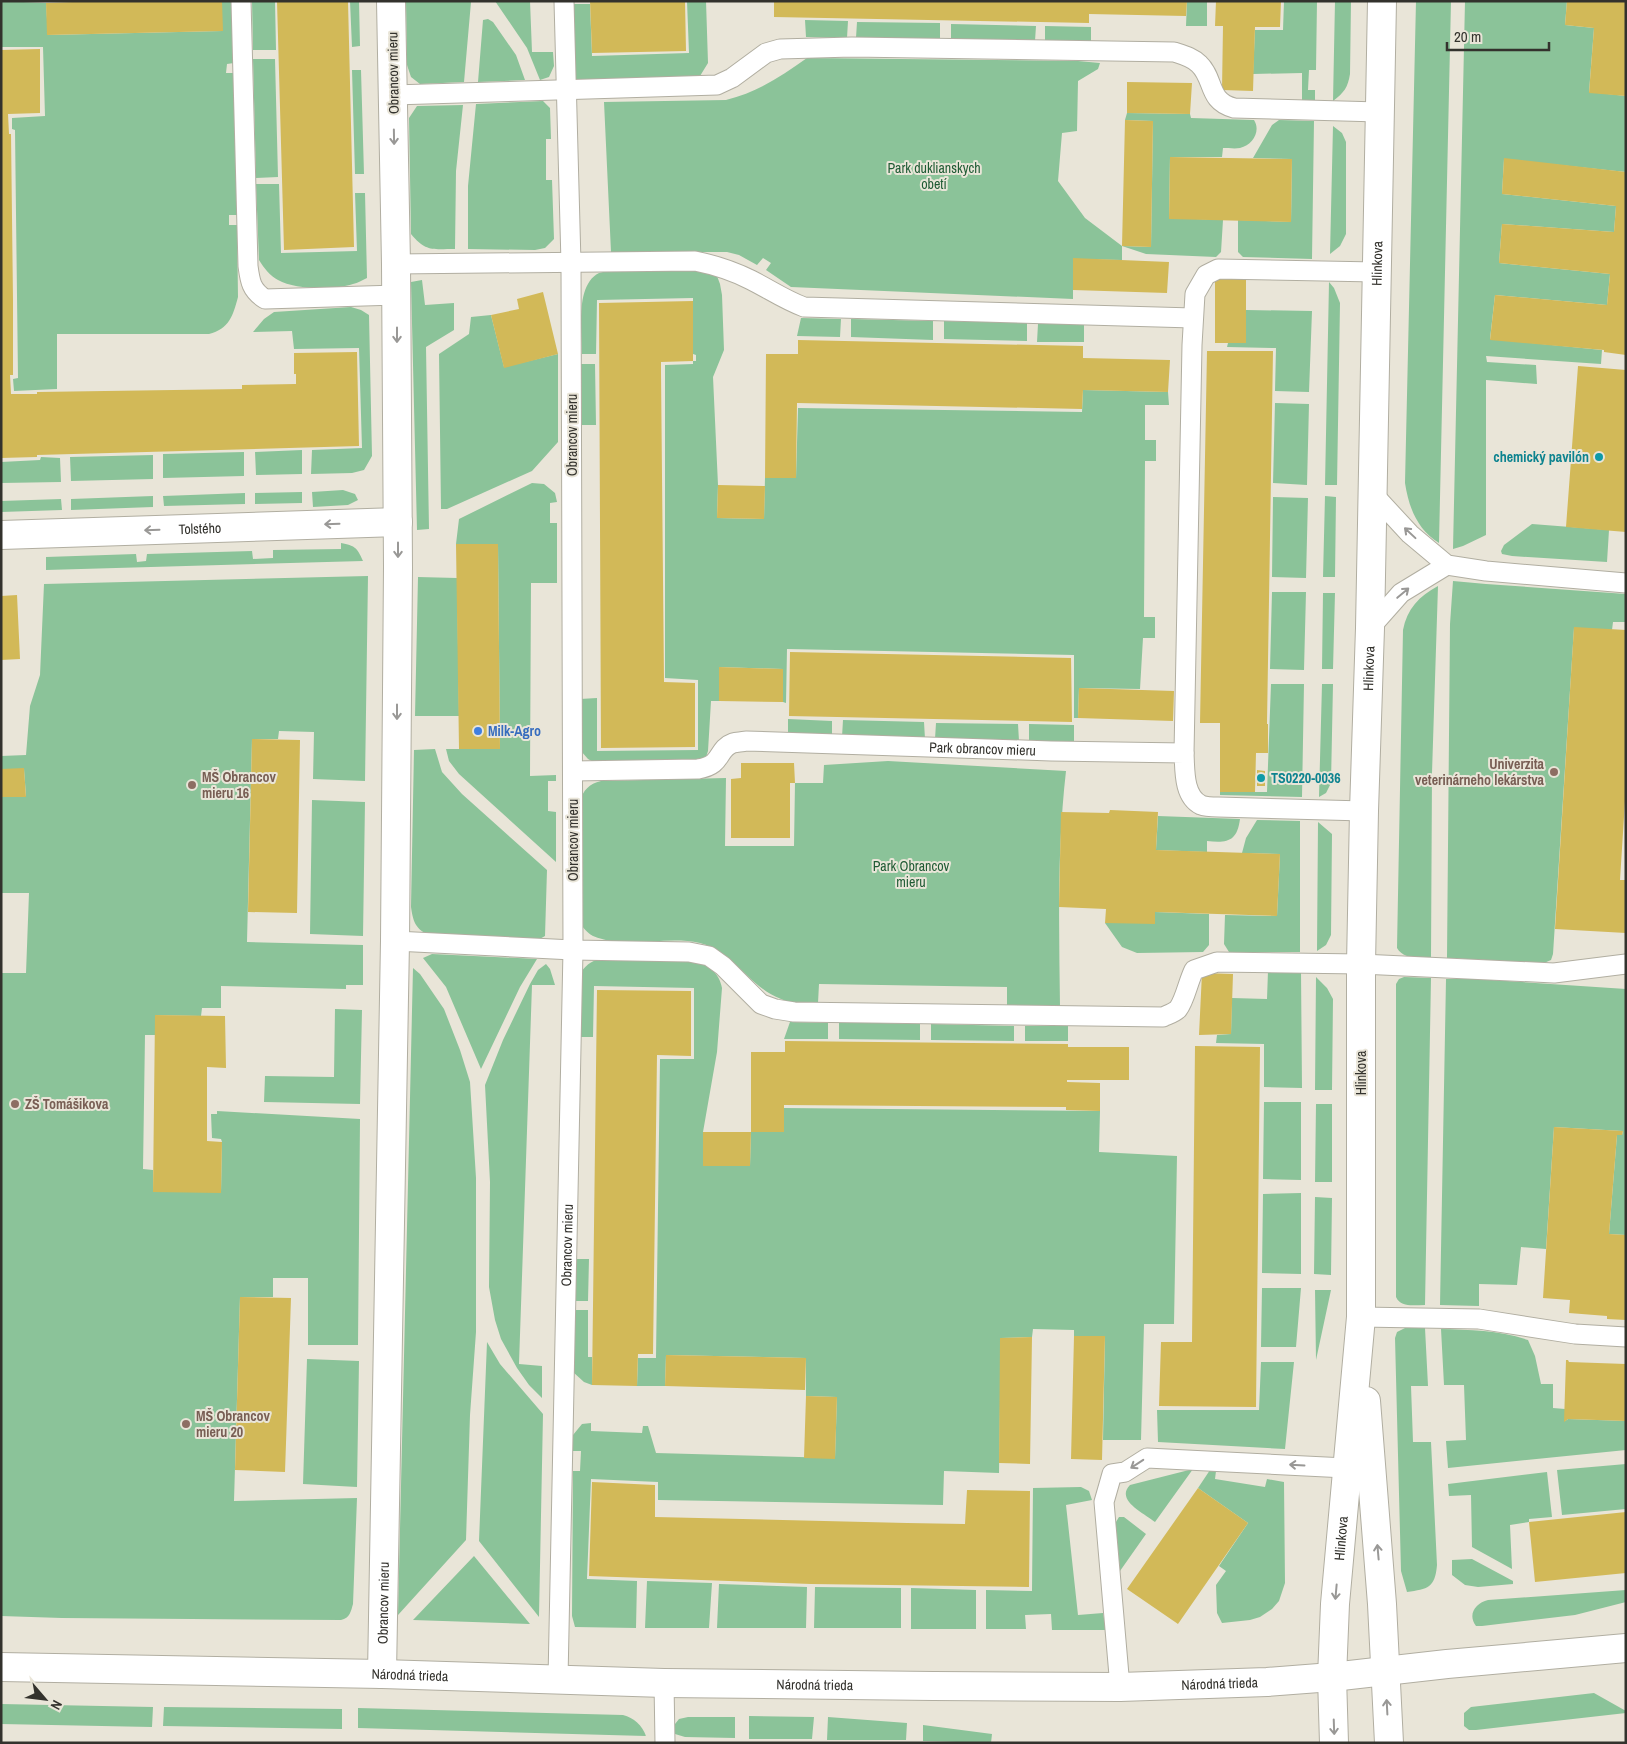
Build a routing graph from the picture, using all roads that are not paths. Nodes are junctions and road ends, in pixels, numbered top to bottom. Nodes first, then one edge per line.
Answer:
1 (241, 1) edge
2 (391, 1) edge
3 (564, 1) edge
4 (1382, 1) edge
5 (566, 90) junction
6 (393, 95) junction
7 (1379, 112) junction
8 (571, 263) junction
9 (396, 264) junction
10 (1376, 272) junction
11 (397, 295) junction
12 (1193, 318) junction
13 (1372, 494) junction
14 (398, 522) junction
15 (1, 535) edge
16 (1447, 565) junction
17 (1626, 583) edge
18 (1370, 628) junction
19 (1184, 752) junction
20 (573, 771) junction
21 (1364, 811) junction
22 (395, 941) junction
23 (573, 950) junction
24 (1361, 964) junction
25 (1626, 964) edge
26 (1361, 1326) junction
27 (1626, 1337) edge
28 (1346, 1468) junction
29 (1626, 1648) edge
30 (1, 1667) edge
31 (1385, 1670) junction
32 (382, 1674) junction
33 (1332, 1677) junction
34 (558, 1679) junction
35 (664, 1683) junction
36 (1120, 1687) junction
37 (665, 1743) edge
38 (1334, 1743) edge
39 (1389, 1743) edge

1 - 11 lane
2 - 6 street, Obrancov mieru
3 - 5 lane, Obrancov mieru
4 - 7 street, Hlinkova
5 - 6 lane
5 - 7 lane
5 - 8 lane, Obrancov mieru
6 -> 9 street, Obrancov mieru
7 - 10 street, Hlinkova
8 - 9 lane
8 - 12 lane
8 - 20 lane, Obrancov mieru
9 - 11 street, Obrancov mieru
10 - 12 lane
10 - 13 street, Hlinkova
11 -> 14 street, Obrancov mieru
12 - 19 lane
16 -> 13 lane
13 - 18 street, Hlinkova
14 -> 15 street, Tolstého
14 -> 22 street, Obrancov mieru
16 - 17 lane
18 -> 16 lane
18 - 21 street, Hlinkova
19 - 20 lane, Park obrancov mieru
19 - 21 lane
20 - 23 lane, Obrancov mieru
21 - 24 street, Hlinkova
22 - 23 lane
22 - 32 street, Obrancov mieru
23 - 24 lane
23 - 34 lane, Obrancov mieru
24 - 25 lane
24 - 26 street, Hlinkova
26 - 27 lane
26 - 28 street, Hlinkova
31 -> 26 street, Hlinkova
28 -> 33 street, Hlinkova
28 -> 36 lane
29 - 31 street, Národná trieda
30 - 32 street, Národná trieda
31 - 33 street, Národná trieda
39 -> 31 street, Hlinkova
32 - 34 street, Národná trieda
33 - 36 street, Národná trieda
33 -> 38 street, Hlinkova
34 - 35 street, Národná trieda
35 - 36 street, Národná trieda
35 - 37 lane

